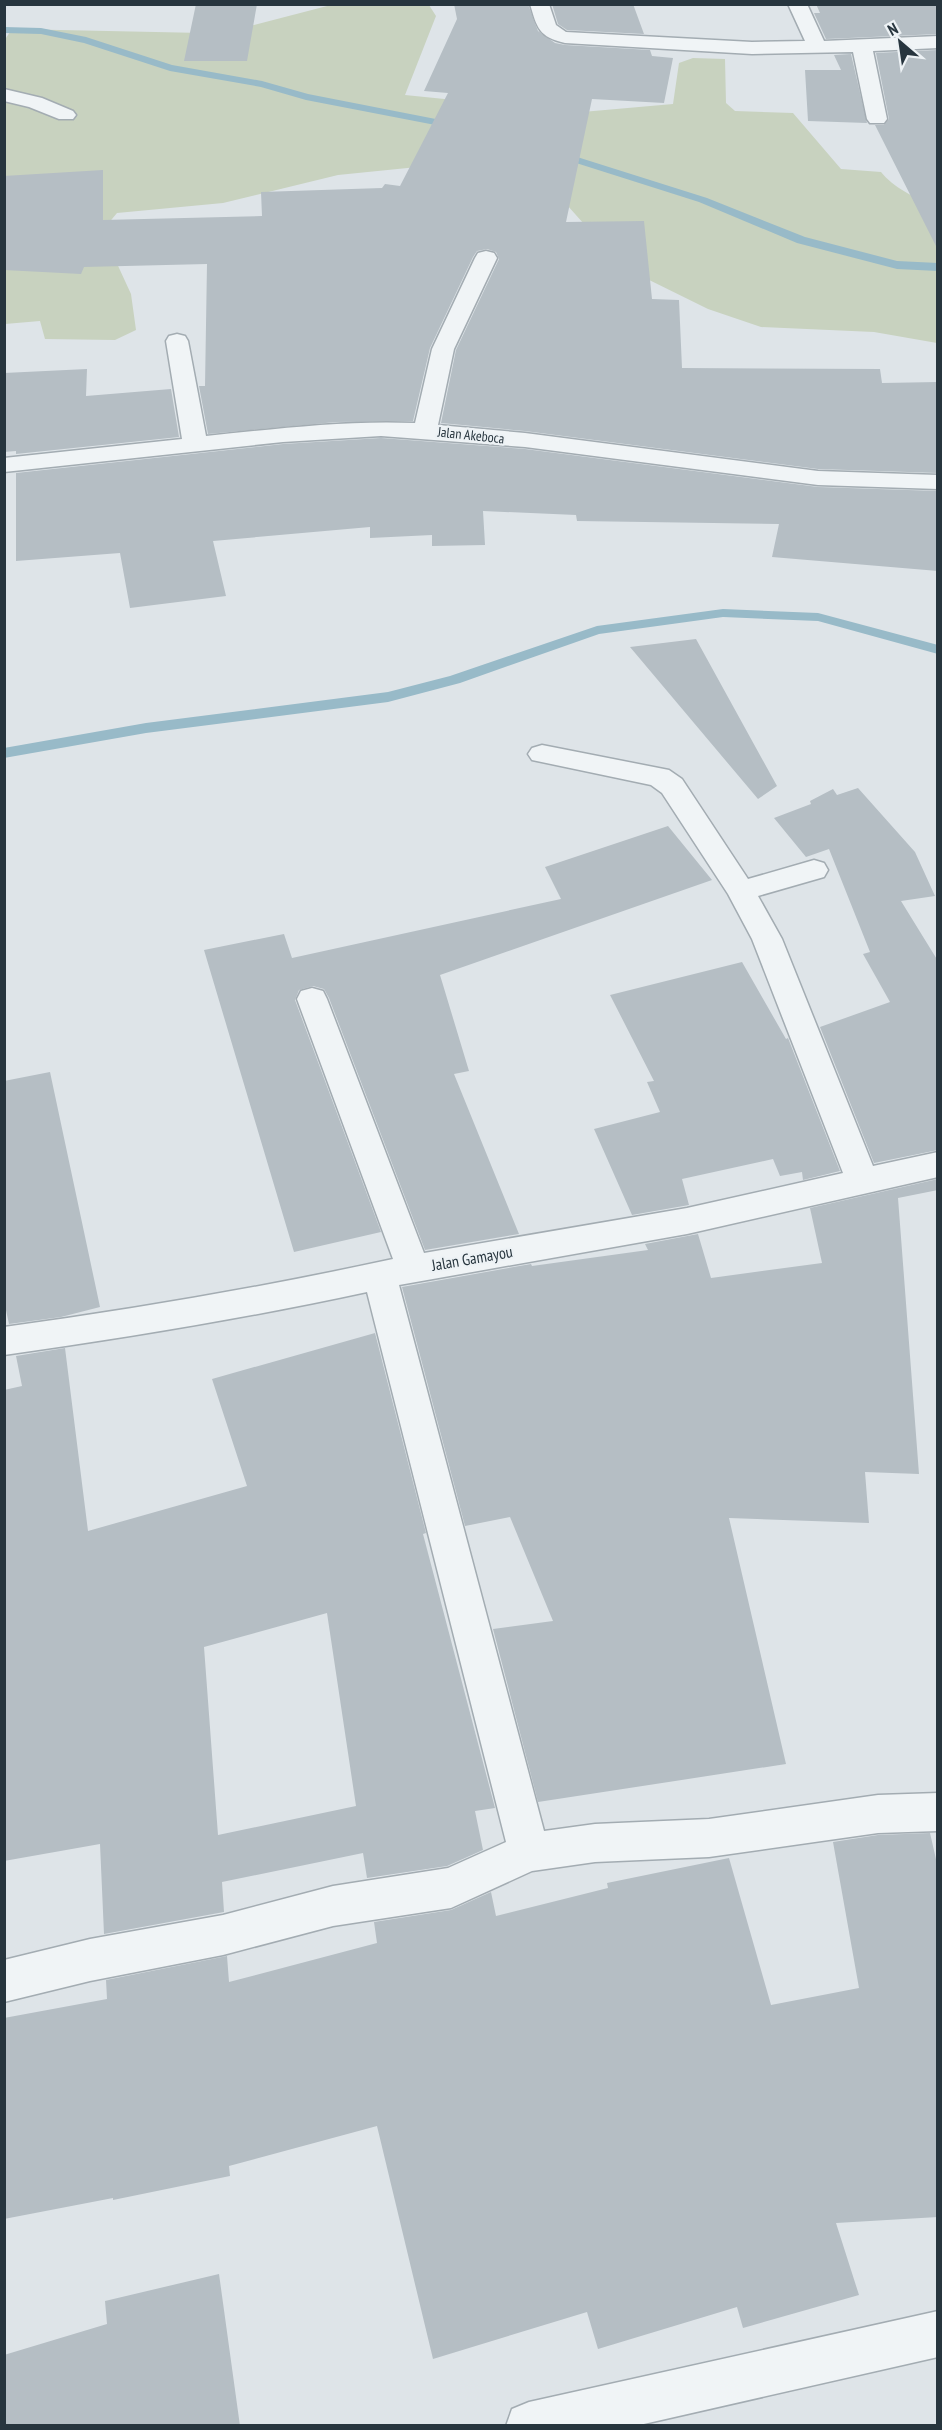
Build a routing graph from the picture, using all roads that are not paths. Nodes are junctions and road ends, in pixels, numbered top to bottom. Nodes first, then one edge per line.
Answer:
1 (539, 4) edge
2 (797, 4) edge
3 (938, 42) edge
4 (862, 46) junction
5 (817, 47) junction
6 (4, 95) edge
7 (66, 115) dead end
8 (877, 119) dead end
9 (486, 258) dead end
10 (177, 341) dead end
11 (425, 430) junction
12 (195, 444) junction
13 (4, 465) edge
14 (938, 482) edge
15 (542, 754) dead end
16 (814, 870) dead end
17 (741, 891) junction
18 (312, 999) dead end
19 (938, 1164) edge
20 (862, 1179) junction
21 (397, 1273) junction
22 (4, 1341) edge
23 (938, 1812) edge
24 (529, 1852) junction
25 (4, 1981) edge
26 (938, 2334) edge
27 (529, 2426) edge

1 - 5 street
2 - 5 street
3 - 4 street
4 - 5 street
4 - 8 street
6 - 7 street
9 - 11 street
10 - 12 street
11 - 12 street, Jalan Akeboca
11 - 14 street, Jalan Akeboca
12 - 13 street, Jalan Akeboca
15 - 17 street
16 - 17 street
17 - 20 street
18 - 21 street
19 - 20 street, Jalan Gamayou
20 - 21 street, Jalan Gamayou
21 - 22 street, Jalan Gamayou
21 - 24 street
23 - 24 street
24 - 25 street
26 - 27 street

